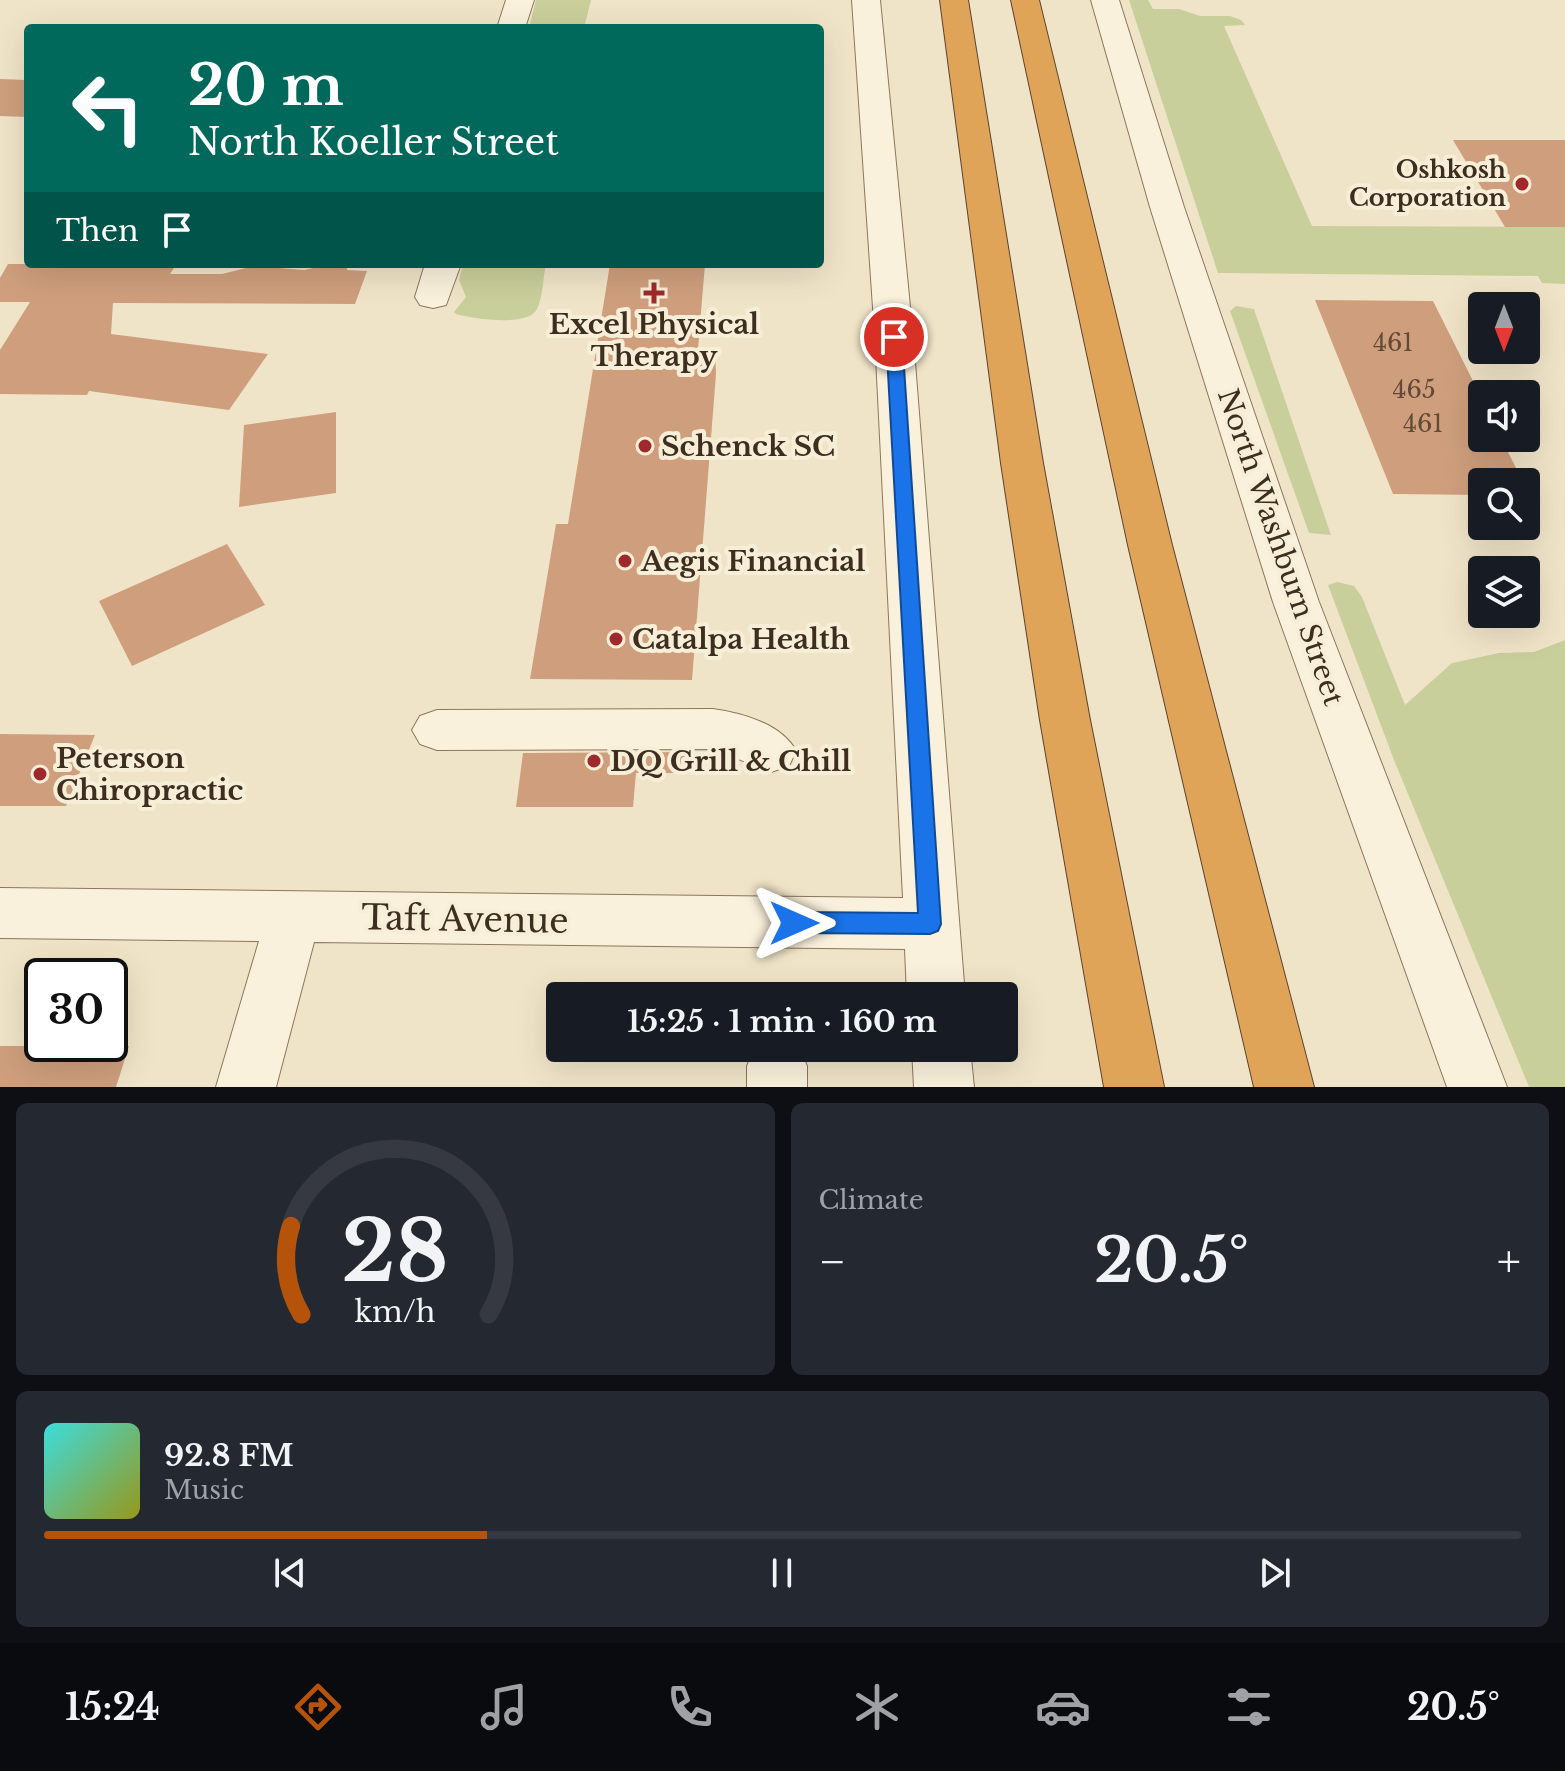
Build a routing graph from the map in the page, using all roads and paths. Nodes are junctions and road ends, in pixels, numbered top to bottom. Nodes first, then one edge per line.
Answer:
1 (520, 0) edge
2 (866, 0) edge
3 (954, 0) edge
4 (1025, 0) edge
5 (1105, 0) edge
6 (512, 24) edge
7 (437, 730) dead end
8 (771, 751) dead end
9 (0, 913) edge
10 (293, 918) junction
11 (930, 924) junction
12 (935, 982) edge
13 (942, 1062) edge
14 (246, 1087) edge
15 (944, 1087) edge
16 (1134, 1087) edge
17 (1284, 1087) edge
18 (1477, 1087) edge

1 - 6 street
2 - 11 street
3 - 16 highway
4 - 17 highway
5 - 18 street, North Washburn Street
7 - 8 street
9 - 10 street, Taft Avenue
10 - 11 street, Taft Avenue
10 - 14 street
11 - 12 street
13 - 15 street

